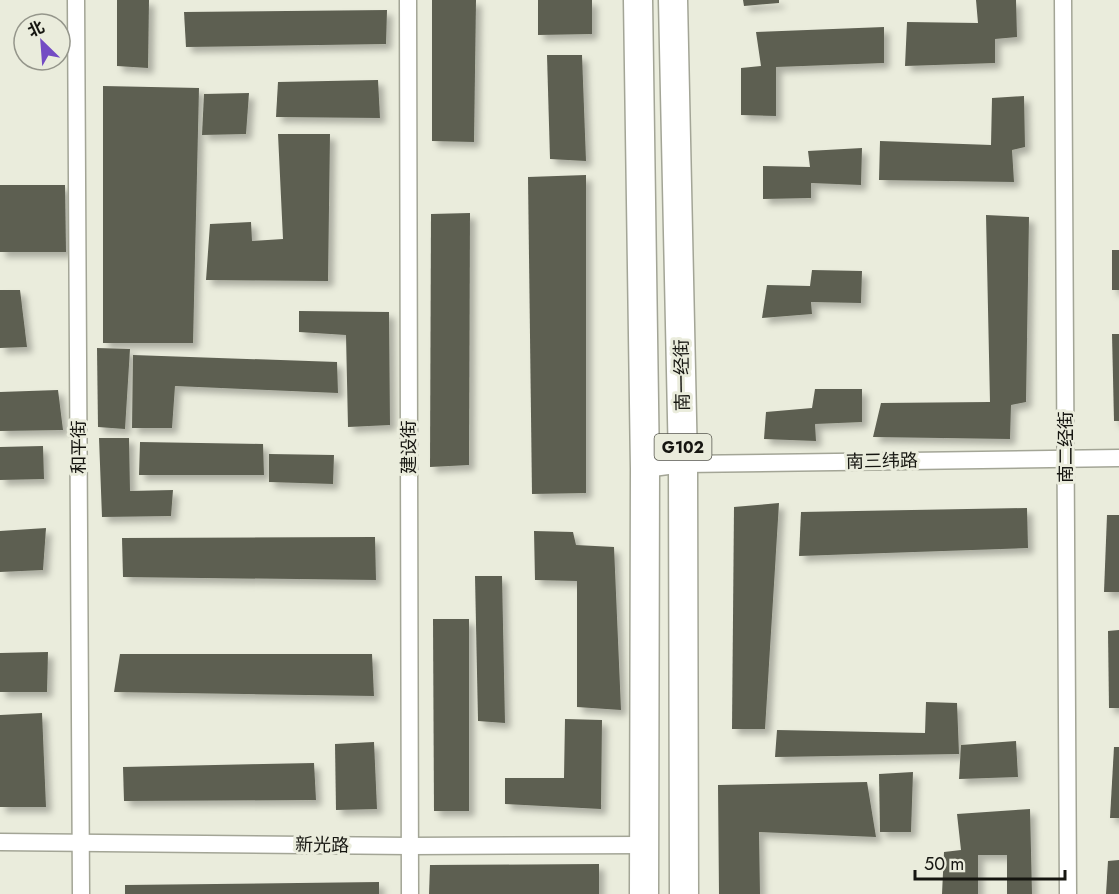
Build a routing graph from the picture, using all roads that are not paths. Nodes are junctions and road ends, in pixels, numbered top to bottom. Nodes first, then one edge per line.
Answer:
1 (76, 0) edge
2 (408, 0) edge
3 (638, 0) edge
4 (673, 0) edge
5 (1063, 0) edge
6 (1119, 458) edge
7 (1066, 459) junction
8 (684, 464) junction
9 (645, 469) junction
10 (0, 842) edge
11 (81, 842) junction
12 (644, 845) junction
13 (410, 846) junction
14 (81, 894) edge
15 (410, 894) edge
16 (644, 894) edge
17 (684, 894) edge
18 (1068, 894) edge

1 - 11 street, 和平街
2 - 13 street, 建设街
3 - 9 highway, G102
4 - 8 highway, 南一经街 / G102
5 - 7 street, 南二经街
6 - 7 street, 南三纬路
7 - 8 street, 南三纬路
7 - 18 street, 南二经街
8 - 9 street, 南三纬路
8 - 17 highway, 南一经街 / G102
9 - 12 highway, G102
10 - 11 street, 新光路
11 - 13 street, 新光路
11 - 14 street, 和平街
12 - 13 street, 新光路
12 - 16 highway, G102
13 - 15 street, 建设街

